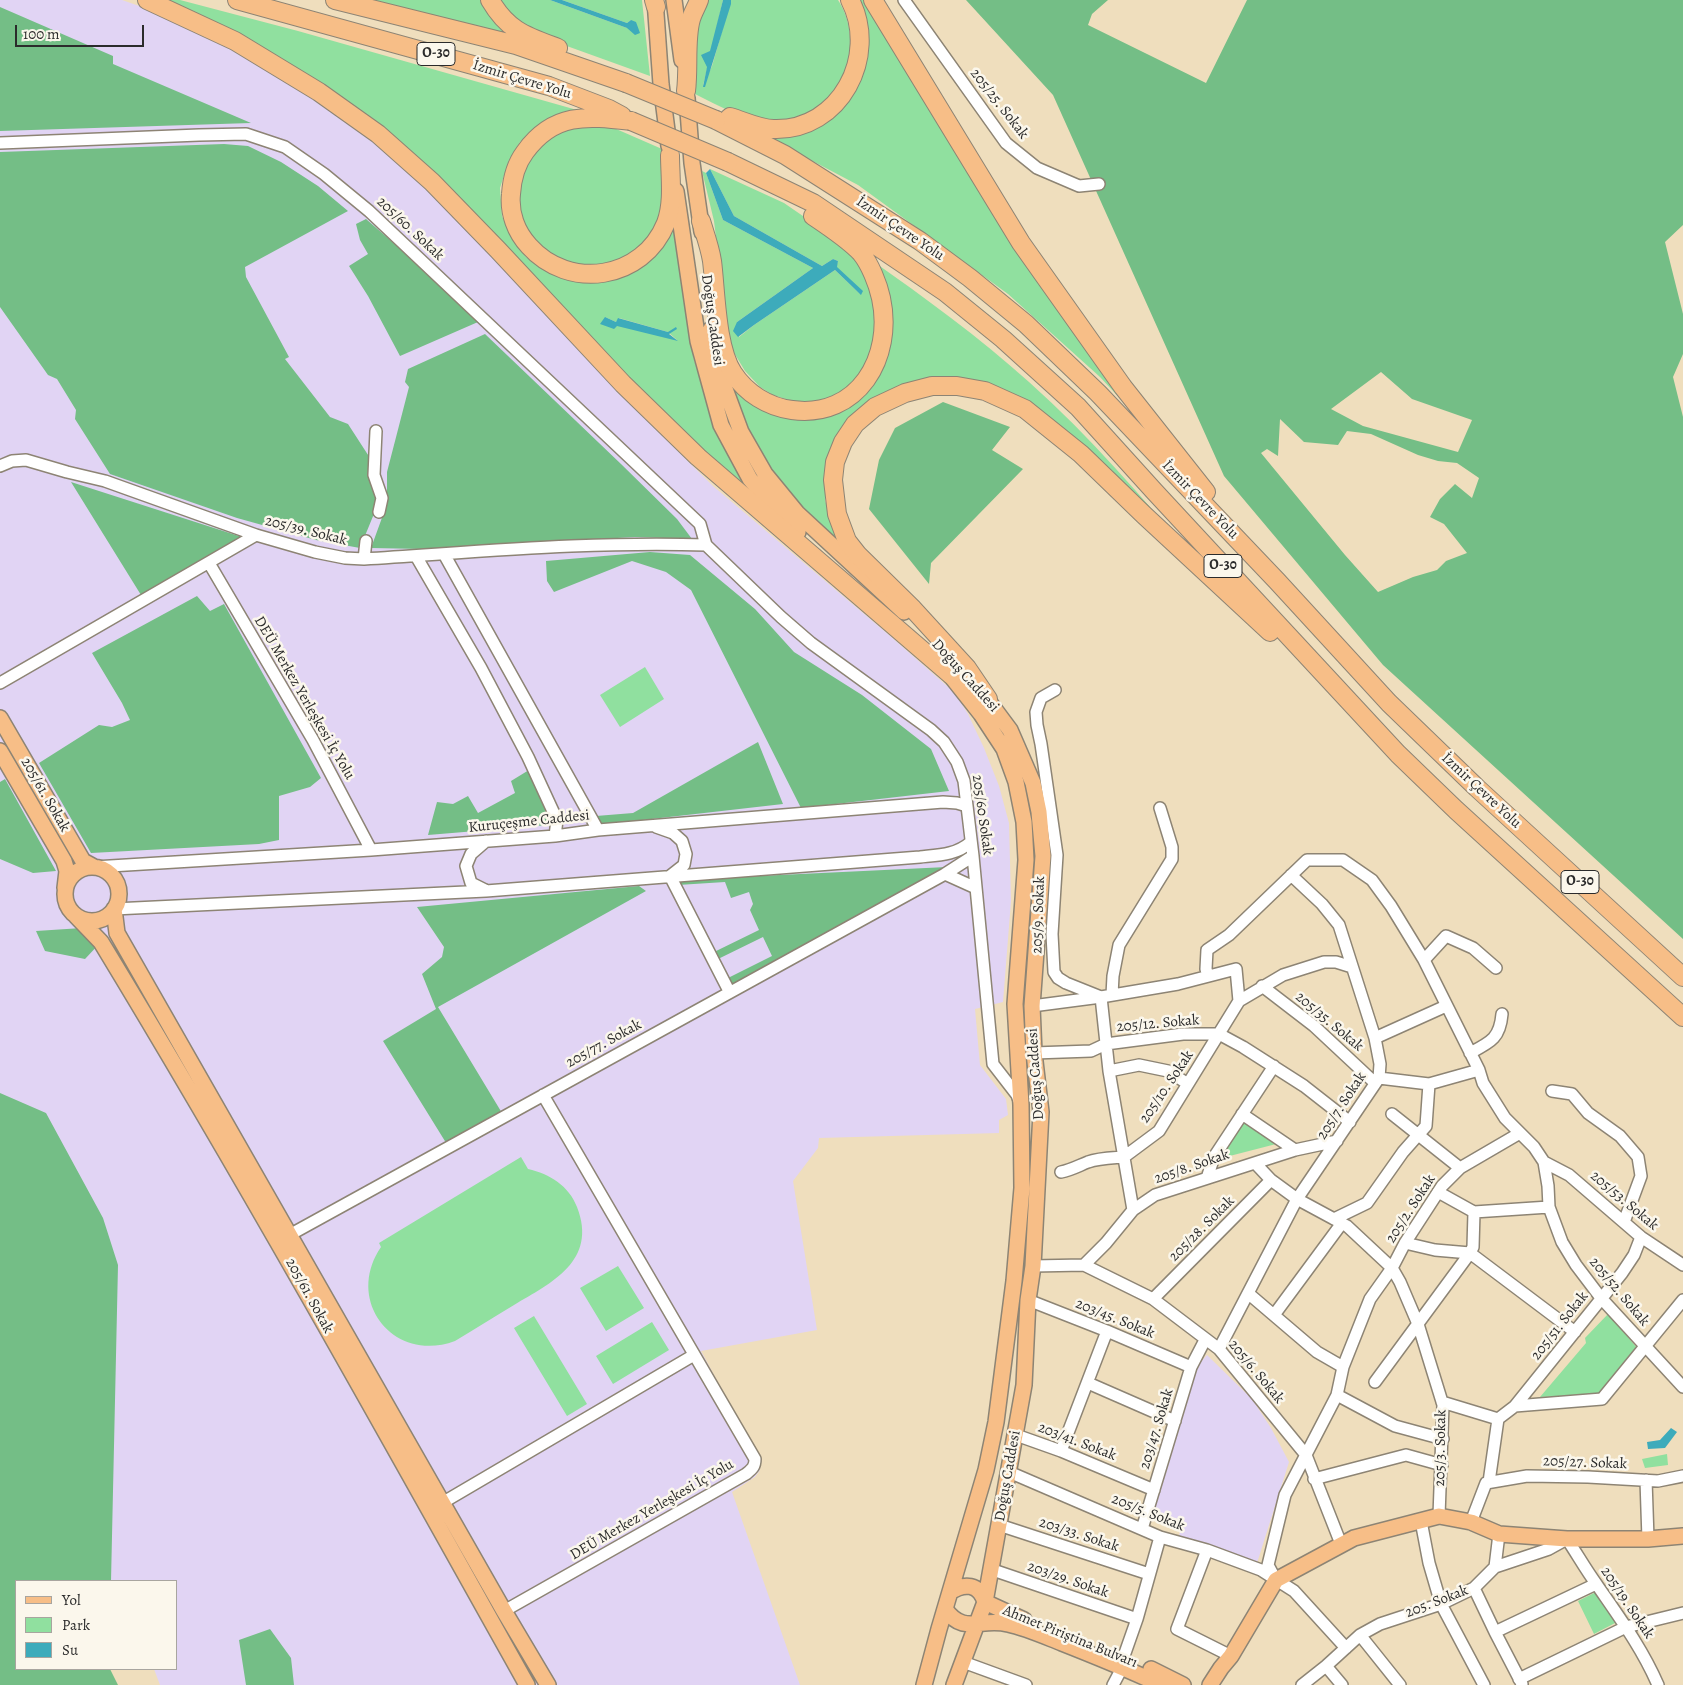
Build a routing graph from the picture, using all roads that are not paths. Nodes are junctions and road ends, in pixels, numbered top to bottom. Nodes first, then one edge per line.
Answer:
1 (147, 0) edge
2 (236, 0) edge
3 (336, 0) edge
4 (490, 0) edge
5 (674, 0) edge
6 (700, 0) edge
7 (850, 0) edge
8 (873, 0) edge
9 (904, 0) edge
10 (655, 2) edge
11 (626, 83) junction
12 (686, 91) junction
13 (716, 120) junction
14 (631, 121) junction
15 (0, 143) edge
16 (670, 155) junction
17 (728, 162) junction
18 (1099, 184) dead end
19 (701, 221) junction
20 (376, 431) dead end
21 (0, 466) edge
22 (379, 512) dead end
23 (256, 534) junction
24 (366, 541) dead end
25 (706, 545) junction
26 (444, 554) junction
27 (416, 556) junction
28 (364, 559) junction
29 (209, 563) junction
30 (1277, 581) junction
31 (951, 675) junction
32 (0, 683) edge
33 (1055, 690) dead end
34 (988, 699) junction
35 (0, 718) edge
36 (0, 751) edge
37 (1398, 754) junction
38 (967, 806) junction
39 (1160, 808) dead end
40 (652, 826) junction
41 (598, 830) junction
42 (555, 836) junction
43 (486, 841) junction
44 (971, 842) junction
45 (371, 850) junction
46 (974, 856) junction
47 (94, 868) junction
48 (944, 874) junction
49 (1291, 875) junction
50 (670, 876) junction
51 (976, 888) junction
52 (486, 891) junction
53 (65, 892) junction
54 (114, 909) junction
55 (76, 916) junction
56 (1424, 960) junction
57 (1352, 967) junction
58 (1496, 968) dead end
59 (1208, 976) junction
60 (1683, 976) edge
61 (1262, 986) junction
62 (729, 992) junction
63 (1106, 996) junction
64 (1239, 1001) junction
65 (1032, 1006) junction
66 (1446, 1006) junction
67 (1502, 1014) dead end
68 (1683, 1017) edge
69 (1219, 1034) junction
70 (1375, 1038) junction
71 (1106, 1044) junction
72 (1034, 1053) junction
73 (1470, 1053) junction
74 (1274, 1066) junction
75 (1019, 1067) junction
76 (1479, 1070) junction
77 (1109, 1071) junction
78 (1006, 1081) junction
79 (1377, 1081) junction
80 (1188, 1084) junction
81 (1428, 1084) junction
82 (1552, 1091) dead end
83 (543, 1095) junction
84 (1021, 1105) junction
85 (1242, 1114) junction
86 (1392, 1114) dead end
87 (1350, 1122) junction
88 (1520, 1133) junction
89 (1417, 1134) junction
90 (1336, 1141) junction
91 (1294, 1150) junction
92 (1124, 1157) junction
93 (1544, 1162) junction
94 (1255, 1163) junction
95 (1460, 1168) junction
96 (1061, 1172) dead end
97 (1207, 1178) junction
98 (1271, 1180) junction
99 (1438, 1192) junction
100 (1297, 1199) junction
101 (1549, 1207) junction
102 (1133, 1210) junction
103 (1474, 1212) junction
104 (1338, 1221) junction
105 (1624, 1222) junction
106 (1641, 1237) junction
107 (284, 1238) junction
108 (1405, 1243) junction
109 (1470, 1253) junction
110 (1084, 1265) junction
111 (1683, 1265) edge
112 (1033, 1266) junction
113 (1392, 1268) junction
114 (1249, 1294) junction
115 (1601, 1298) junction
116 (1154, 1299) junction
117 (1028, 1300) junction
118 (1683, 1300) edge
119 (1274, 1315) junction
120 (1418, 1324) junction
121 (1107, 1331) junction
122 (1575, 1332) junction
123 (1206, 1340) junction
124 (1646, 1346) junction
125 (1219, 1350) junction
126 (694, 1355) junction
127 (1190, 1366) junction
128 (1344, 1367) junction
129 (1376, 1382) dead end
130 (1088, 1383) junction
131 (1683, 1387) edge
132 (1337, 1395) junction
133 (1442, 1402) junction
134 (1515, 1406) junction
135 (1498, 1419) junction
136 (1175, 1420) junction
137 (1016, 1435) junction
138 (1442, 1439) junction
139 (1061, 1451) junction
140 (1306, 1455) junction
141 (1442, 1465) junction
142 (1009, 1472) junction
143 (1683, 1476) edge
144 (1314, 1479) junction
145 (1646, 1480) junction
146 (1487, 1482) junction
147 (1154, 1490) junction
148 (442, 1503) junction
149 (1439, 1516) junction
150 (1421, 1521) junction
151 (1471, 1522) junction
152 (999, 1525) junction
153 (1142, 1529) junction
154 (1499, 1534) junction
155 (1683, 1536) edge
156 (1160, 1537) junction
157 (1567, 1539) junction
158 (1648, 1539) junction
159 (1341, 1544) junction
160 (1207, 1550) junction
161 (1495, 1567) junction
162 (990, 1569) junction
163 (1150, 1574) junction
164 (1276, 1580) junction
165 (1596, 1584) junction
166 (1474, 1588) junction
167 (950, 1592) junction
168 (985, 1602) junction
169 (1441, 1604) junction
170 (945, 1609) junction
171 (504, 1611) junction
172 (1683, 1613) edge
173 (1136, 1619) junction
174 (977, 1623) junction
175 (1626, 1626) junction
176 (1495, 1632) junction
177 (1360, 1635) junction
178 (1346, 1648) junction
179 (1231, 1656) junction
180 (1123, 1661) junction
181 (963, 1662) junction
182 (1326, 1666) junction
183 (1521, 1682) edge
184 (1653, 1683) edge
185 (527, 1685) edge
186 (548, 1685) edge
187 (924, 1685) edge
188 (954, 1685) edge
189 (1026, 1685) edge
190 (1113, 1685) edge
191 (1161, 1685) edge
192 (1183, 1685) edge
193 (1210, 1685) edge
194 (1220, 1685) edge
195 (1302, 1685) edge
196 (1342, 1685) edge
197 (1400, 1685) edge
198 (1484, 1685) edge

1 - 31 highway
2 - 14 highway, İzmir Çevre Yolu / O-30
3 - 11 highway, İzmir Çevre Yolu / O-30
4 - 11 highway
5 - 12 main road, Doğuş Caddesi
6 - 12 highway
7 - 13 highway
8 - 30 highway
9 - 18 street, 205/25. Sokak
10 - 16 main road, Doğuş Caddesi
11 - 13 highway, O-30, bridge
12 - 19 main road, Doğuş Caddesi
13 - 30 highway, İzmir Çevre Yolu / O-30
14 - 16 highway
14 - 17 highway, O-30, bridge
15 - 25 street, 205/60. Sokak
16 - 31 main road, Doğuş Caddesi
17 - 19 highway
17 - 37 highway, İzmir Çevre Yolu / O-30
19 - 34 main road, Doğuş Caddesi
20 - 22 street
21 - 23 street, 205/39. Sokak
23 - 28 street, 205/39. Sokak
23 - 29 street
24 - 28 street
25 - 26 street, 205/39. Sokak
25 - 38 street, 205/60 Sokak
26 - 27 street, 205/39. Sokak
26 - 41 street
27 - 28 street, 205/39. Sokak
27 - 42 street
29 - 32 street
29 - 45 street, DEÜ Merkez Yerleşkesi İç Yolu
30 - 60 highway, İzmir Çevre Yolu / O-30
31 - 75 main road, Doğuş Caddesi
33 - 63 street, 205/9. Sokak
34 - 37 highway
34 - 65 main road, Doğuş Caddesi
35 - 47 main road, 205/61. Sokak
36 - 53 main road, 205/61. Sokak
37 - 68 highway, İzmir Çevre Yolu / O-30
38 - 40 street, Kuruçeşme Caddesi
38 - 44 street, 205/60 Sokak
39 - 63 street
40 - 41 street, Kuruçeşme Caddesi
40 - 50 street
41 - 42 street, Kuruçeşme Caddesi
42 - 43 street, Kuruçeşme Caddesi
43 - 45 street, Kuruçeşme Caddesi
43 - 52 street
44 - 46 street, 205/60 Sokak
44 - 50 street
45 - 47 street, Kuruçeşme Caddesi
46 - 48 street, 205/77. Sokak
46 - 51 street, 205/60 Sokak
47 - 53 main road
47 - 54 main road
48 - 51 street
48 - 62 street, 205/77. Sokak
49 - 56 street
49 - 57 street, 205/7. Sokak
49 - 59 street
50 - 52 street
50 - 62 street
51 - 78 street, 205/60 Sokak
52 - 54 street
53 - 55 main road
54 - 55 main road
54 - 107 main road, 205/61. Sokak
55 - 107 main road, 205/61. Sokak
56 - 58 street
56 - 66 street
57 - 61 street, 205/10. Sokak
57 - 70 street, 205/7. Sokak
59 - 63 street
59 - 64 street
61 - 64 street, 205/10. Sokak
61 - 79 street, 205/35. Sokak
62 - 83 street, 205/77. Sokak
63 - 65 street
63 - 71 street
64 - 69 street, 205/10. Sokak
65 - 72 main road, Doğuş Caddesi
66 - 70 street
66 - 73 street
67 - 73 street
69 - 71 street, 205/12. Sokak
69 - 74 street, 205/12. Sokak
69 - 80 street, 205/10. Sokak
70 - 79 street, 205/7. Sokak
71 - 72 street, 205/12. Sokak
71 - 77 street
72 - 112 main road, Doğuş Caddesi
73 - 76 street
74 - 85 street
74 - 87 street, 205/12. Sokak
75 - 78 street
75 - 84 main road, Doğuş Caddesi
76 - 81 street
76 - 88 street
77 - 80 street
77 - 92 street
78 - 84 street, 205/60 Sokak
79 - 81 street
79 - 87 street, 205/7. Sokak
80 - 92 street, 205/10. Sokak
81 - 89 street
82 - 105 street
83 - 107 street, 205/77. Sokak
83 - 126 street, DEÜ Merkez Yerleşkesi İç Yolu
84 - 167 main road, Doğuş Caddesi
85 - 91 street
85 - 97 street
86 - 89 street
87 - 90 street, 205/7. Sokak
88 - 93 street
88 - 95 street, 205/2. Sokak
89 - 95 street
89 - 104 street
90 - 91 street, 205/8. Sokak
90 - 100 street, 205/7. Sokak
91 - 94 street, 205/8. Sokak
92 - 96 street
92 - 102 street
93 - 101 street, 205/52. Sokak
93 - 105 street, 205/53. Sokak
94 - 97 street, 205/8. Sokak
94 - 98 street, 205/3. Sokak
95 - 99 street, 205/2. Sokak
97 - 102 street, 205/8. Sokak
98 - 100 street, 205/3. Sokak
98 - 116 street, 205/28. Sokak
99 - 103 street
99 - 108 street, 205/2. Sokak
100 - 104 street, 205/3. Sokak
100 - 114 street, 205/7. Sokak
101 - 103 street
101 - 115 street, 205/52. Sokak
102 - 110 street, 205/8. Sokak
103 - 109 street
104 - 113 street, 205/3. Sokak
104 - 119 street
105 - 106 street, 205/53. Sokak
106 - 111 street, 205/53. Sokak
106 - 115 street, 205/51. Sokak
107 - 148 main road, 205/61. Sokak
107 - 185 main road, 205/61. Sokak
108 - 109 street
108 - 113 street, 205/2. Sokak
109 - 120 street
109 - 122 street
110 - 112 street, 205/6. Sokak
110 - 116 street, 205/6. Sokak
112 - 117 main road, Doğuş Caddesi
113 - 120 street, 205/3. Sokak
113 - 128 street, 205/2. Sokak
114 - 119 street
114 - 125 street, 205/7. Sokak
115 - 122 street, 205/51. Sokak
115 - 124 street, 205/52. Sokak
116 - 123 street, 205/6. Sokak
117 - 121 street, 203/45. Sokak
117 - 137 main road, Doğuş Caddesi
118 - 124 street
119 - 128 street
120 - 129 street
120 - 133 street, 205/3. Sokak
121 - 127 street, 203/45. Sokak
121 - 130 street
122 - 134 street, 205/51. Sokak
123 - 125 street, 205/6. Sokak
123 - 127 street, 203/47. Sokak
124 - 131 street, 205/52. Sokak
124 - 134 street
125 - 140 street, 205/6. Sokak
126 - 148 street
126 - 171 street, DEÜ Merkez Yerleşkesi İç Yolu
127 - 136 street, 203/47. Sokak
128 - 132 street, 205/2. Sokak
130 - 136 street
130 - 139 street
132 - 138 street
132 - 140 street, 205/2. Sokak
133 - 135 street
133 - 138 street, 205/3. Sokak
134 - 135 street, 205/51. Sokak
135 - 146 street
136 - 147 street, 203/47. Sokak
137 - 139 street, 203/41. Sokak
137 - 142 main road, Doğuş Caddesi
138 - 141 street, 205/3. Sokak
139 - 147 street, 203/41. Sokak
140 - 144 street, 205/6. Sokak
140 - 164 street, 205/2. Sokak
141 - 144 street
141 - 149 street, 205/3. Sokak
142 - 152 main road, Doğuş Caddesi
142 - 153 street, 205/5. Sokak
143 - 145 street, 205/27. Sokak
144 - 159 street, 205/6. Sokak
145 - 146 street, 205/27. Sokak
145 - 158 street
146 - 151 street
147 - 153 street, 203/47. Sokak
148 - 171 main road, 205/61. Sokak
149 - 150 main road
149 - 151 main road
150 - 159 main road
150 - 169 street
151 - 154 main road
152 - 162 main road, Doğuş Caddesi
152 - 163 street, 203/33. Sokak
153 - 156 street, 205/5. Sokak
154 - 157 main road
154 - 161 street
155 - 158 main road
156 - 160 street, 205/5. Sokak
156 - 163 street
157 - 158 main road
157 - 161 street
157 - 165 street, 205/19. Sokak
159 - 164 main road
160 - 164 street, 205/5. Sokak
160 - 179 street
161 - 166 street, 205. Sokak
162 - 168 main road, Doğuş Caddesi
162 - 173 street, 203/29. Sokak
163 - 173 street
164 - 178 street, 205/5. Sokak
164 - 179 main road
165 - 175 street, 205/19. Sokak
165 - 176 street
166 - 169 street, 205. Sokak
166 - 176 street
167 - 168 main road
167 - 170 main road
168 - 174 main road
168 - 180 main road, Ahmet Piriştina Bulvarı
169 - 177 street, 205. Sokak
169 - 198 street
170 - 174 main road
170 - 187 main road
171 - 186 main road, 205/61. Sokak
172 - 175 street
173 - 180 street
174 - 180 main road, Ahmet Piriştina Bulvarı
174 - 181 main road
175 - 183 street
175 - 184 street, 205/19. Sokak
176 - 183 street
177 - 178 street, 205. Sokak
177 - 197 street
178 - 182 street, 205. Sokak
179 - 193 main road
179 - 194 main road
180 - 190 street
180 - 191 main road, Ahmet Piriştina Bulvarı
180 - 192 main road, Ahmet Piriştina Bulvarı
181 - 188 main road
181 - 189 street
182 - 195 street, 205. Sokak
182 - 196 street

